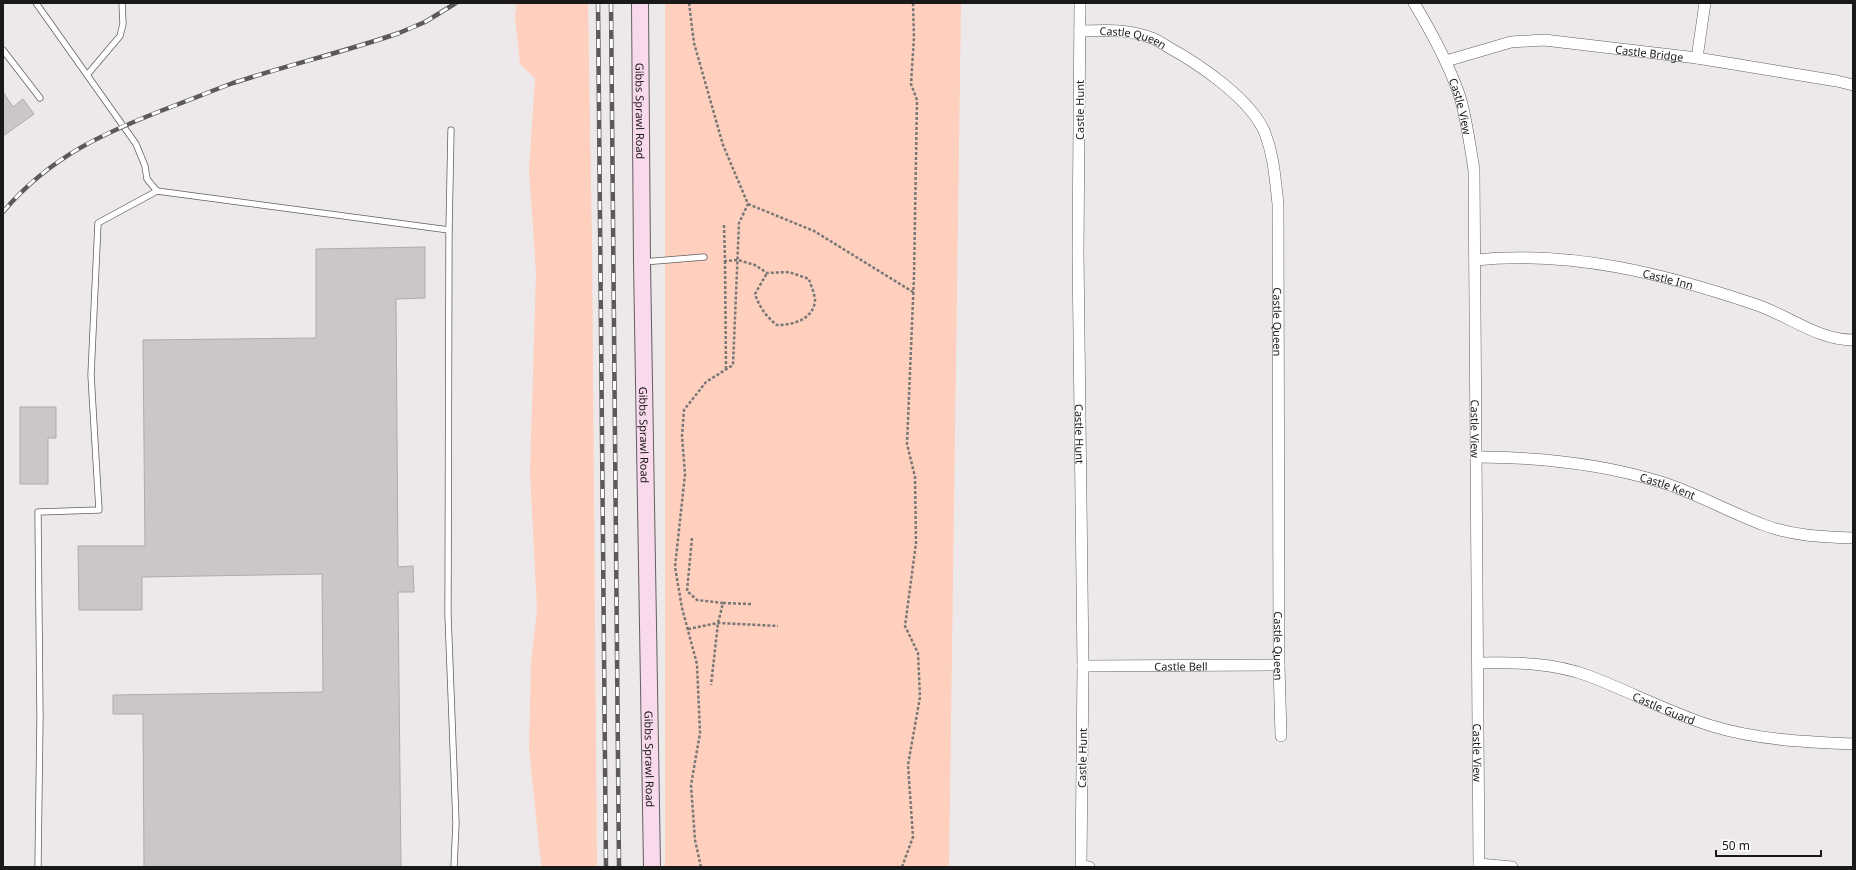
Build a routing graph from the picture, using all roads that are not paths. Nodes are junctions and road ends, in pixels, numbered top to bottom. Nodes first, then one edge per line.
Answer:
1 (36, 3) edge
2 (122, 3) edge
3 (640, 3) edge
4 (1080, 3) edge
5 (1414, 3) edge
6 (1705, 3) edge
7 (1080, 31) junction
8 (3, 50) edge
9 (1697, 58) junction
10 (1446, 61) junction
11 (87, 74) junction
12 (1853, 85) edge
13 (40, 98) dead end
14 (451, 130) dead end
15 (157, 191) junction
16 (449, 230) junction
17 (704, 257) dead end
18 (1475, 260) junction
19 (642, 262) junction
20 (1853, 340) edge
21 (1476, 457) junction
22 (1853, 538) edge
23 (1479, 663) junction
24 (1279, 664) junction
25 (1083, 666) junction
26 (1281, 736) dead end
27 (1853, 744) edge
28 (1085, 866) edge
29 (1479, 866) edge
30 (38, 867) edge
31 (454, 867) edge
32 (652, 867) edge
33 (1512, 867) edge

1 - 11 lane
2 - 11 lane
3 - 19 main road, Gibbs Sprawl Road
4 - 7 street, Castle Hunt
5 - 10 street, Castle View
6 - 9 street
7 - 24 street, Castle Queen
7 - 25 street, Castle Hunt
8 - 13 lane
9 - 10 street, Castle Bridge
9 - 12 street, Castle Bridge
10 - 18 street, Castle View
11 - 15 lane
14 - 16 lane
15 - 16 lane
15 - 30 lane
16 - 31 lane
17 - 19 lane
18 - 20 street, Castle Inn
18 - 21 street, Castle View
19 - 32 main road, Gibbs Sprawl Road
21 - 22 street, Castle Kent
21 - 23 street, Castle View
23 - 27 street, Castle Guard
23 - 29 street, Castle View
24 - 25 street, Castle Bell
24 - 26 street, Castle Queen
25 - 28 street, Castle Hunt
29 - 33 street

